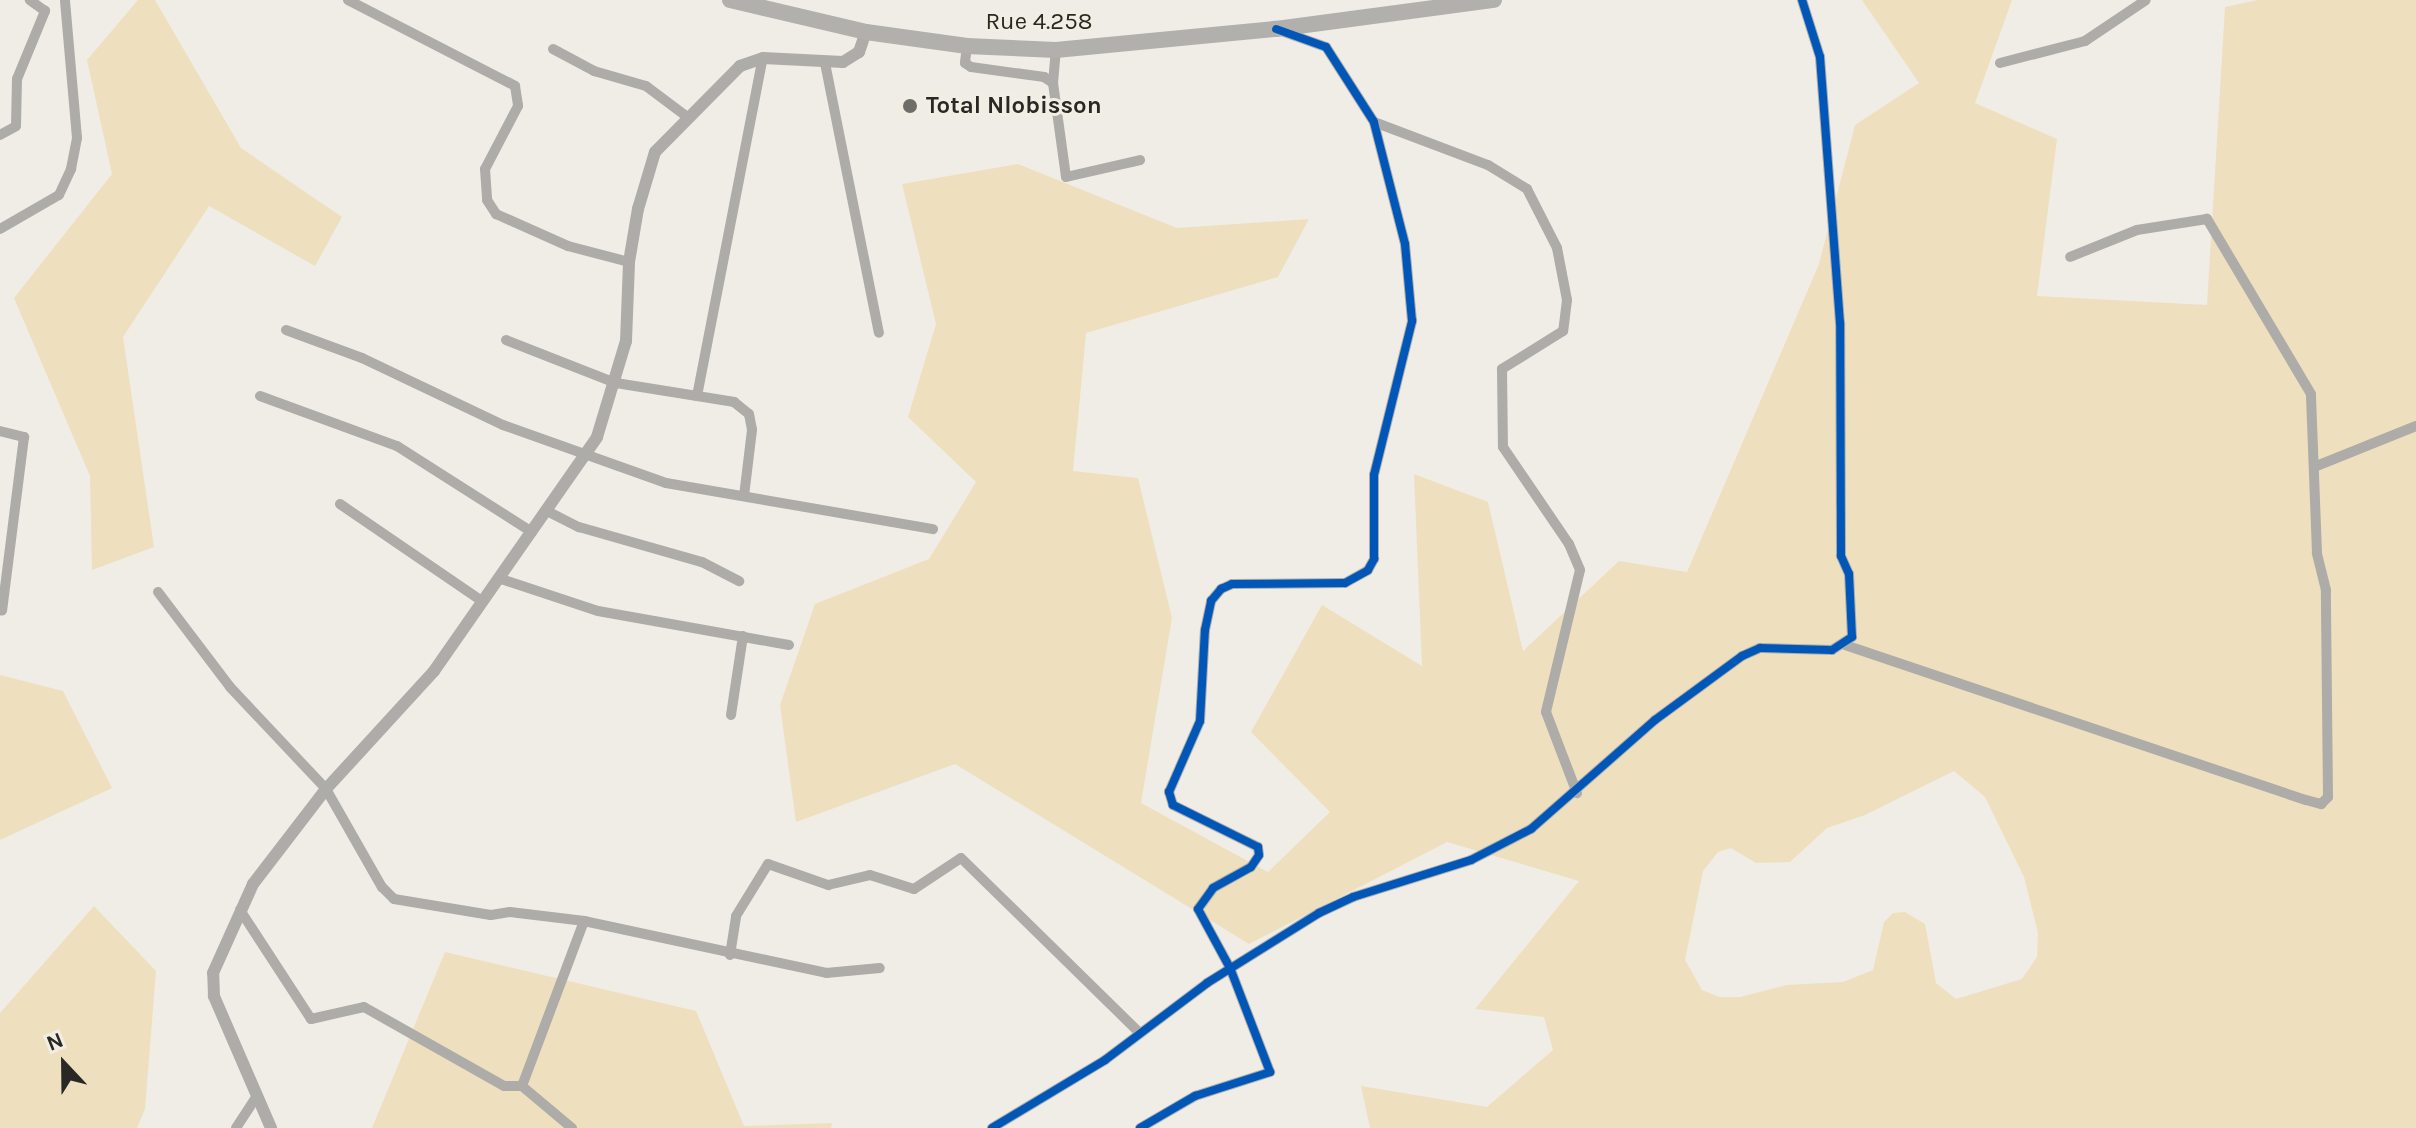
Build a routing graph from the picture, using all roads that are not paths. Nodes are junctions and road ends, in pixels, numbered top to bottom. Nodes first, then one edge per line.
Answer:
1 (30, 0) edge
2 (65, 0) edge
3 (348, 0) edge
4 (731, 0) edge
5 (1494, 0) edge
6 (1802, 0) edge
7 (2146, 0) edge
8 (1276, 29) junction
9 (866, 32) junction
10 (967, 46) junction
11 (553, 49) dead end
12 (1056, 50) junction
13 (763, 58) junction
14 (825, 63) junction
15 (2000, 63) dead end
16 (1053, 83) junction
17 (686, 116) junction
18 (1374, 122) junction
19 (0, 135) edge
20 (1140, 160) dead end
21 (0, 229) edge
22 (2070, 257) dead end
23 (629, 262) junction
24 (286, 330) dead end
25 (879, 333) dead end
26 (506, 340) dead end
27 (616, 383) junction
28 (260, 396) dead end
29 (697, 396) junction
30 (2416, 426) edge
31 (0, 431) edge
32 (585, 456) junction
33 (2314, 467) junction
34 (744, 496) junction
35 (340, 504) dead end
36 (547, 511) junction
37 (933, 529) dead end
38 (532, 532) junction
39 (501, 579) junction
40 (739, 581) dead end
41 (158, 592) dead end
42 (483, 602) junction
43 (2, 611) dead end
44 (743, 636) junction
45 (789, 645) dead end
46 (1845, 645) junction
47 (731, 715) dead end
48 (326, 789) junction
49 (1577, 793) junction
50 (240, 910) junction
51 (584, 921) junction
52 (730, 955) junction
53 (880, 968) dead end
54 (1230, 968) junction
55 (1140, 1033) junction
56 (522, 1086) junction
57 (255, 1099) junction
58 (236, 1128) edge
59 (271, 1128) edge
60 (572, 1128) edge
61 (992, 1128) edge
62 (1140, 1128) edge

1 - 19 street
2 - 21 street
3 - 23 street
4 - 9 highway, Rue 4.258
5 - 8 highway, Rue 4.258
6 - 46 street
7 - 15 street
8 - 12 highway, Rue 4.258
8 - 18 street
9 - 10 highway, Rue 4.258
9 - 14 street
10 - 12 highway, Rue 4.258
10 - 16 street
11 - 17 street
12 - 16 street
13 - 14 street
13 - 17 street
13 - 29 street
14 - 25 street
16 - 20 street
17 - 23 street
18 - 49 street
18 - 54 street
22 - 33 street
23 - 27 street
24 - 32 street
26 - 27 street
27 - 29 street
27 - 32 street
28 - 38 street
29 - 34 street
30 - 33 street
31 - 43 street
32 - 34 street
32 - 36 street
33 - 46 street
34 - 37 street
35 - 42 street
36 - 38 street
36 - 40 street
38 - 39 street
39 - 42 street
39 - 44 street
41 - 48 street
42 - 48 street
44 - 45 street
44 - 47 street
46 - 49 street
48 - 50 street
48 - 51 street
49 - 54 street
50 - 56 street
50 - 57 street
51 - 52 street
51 - 56 street
52 - 53 street
52 - 55 street
54 - 55 street
54 - 62 street
55 - 61 street
56 - 60 street
57 - 58 street
57 - 59 street

